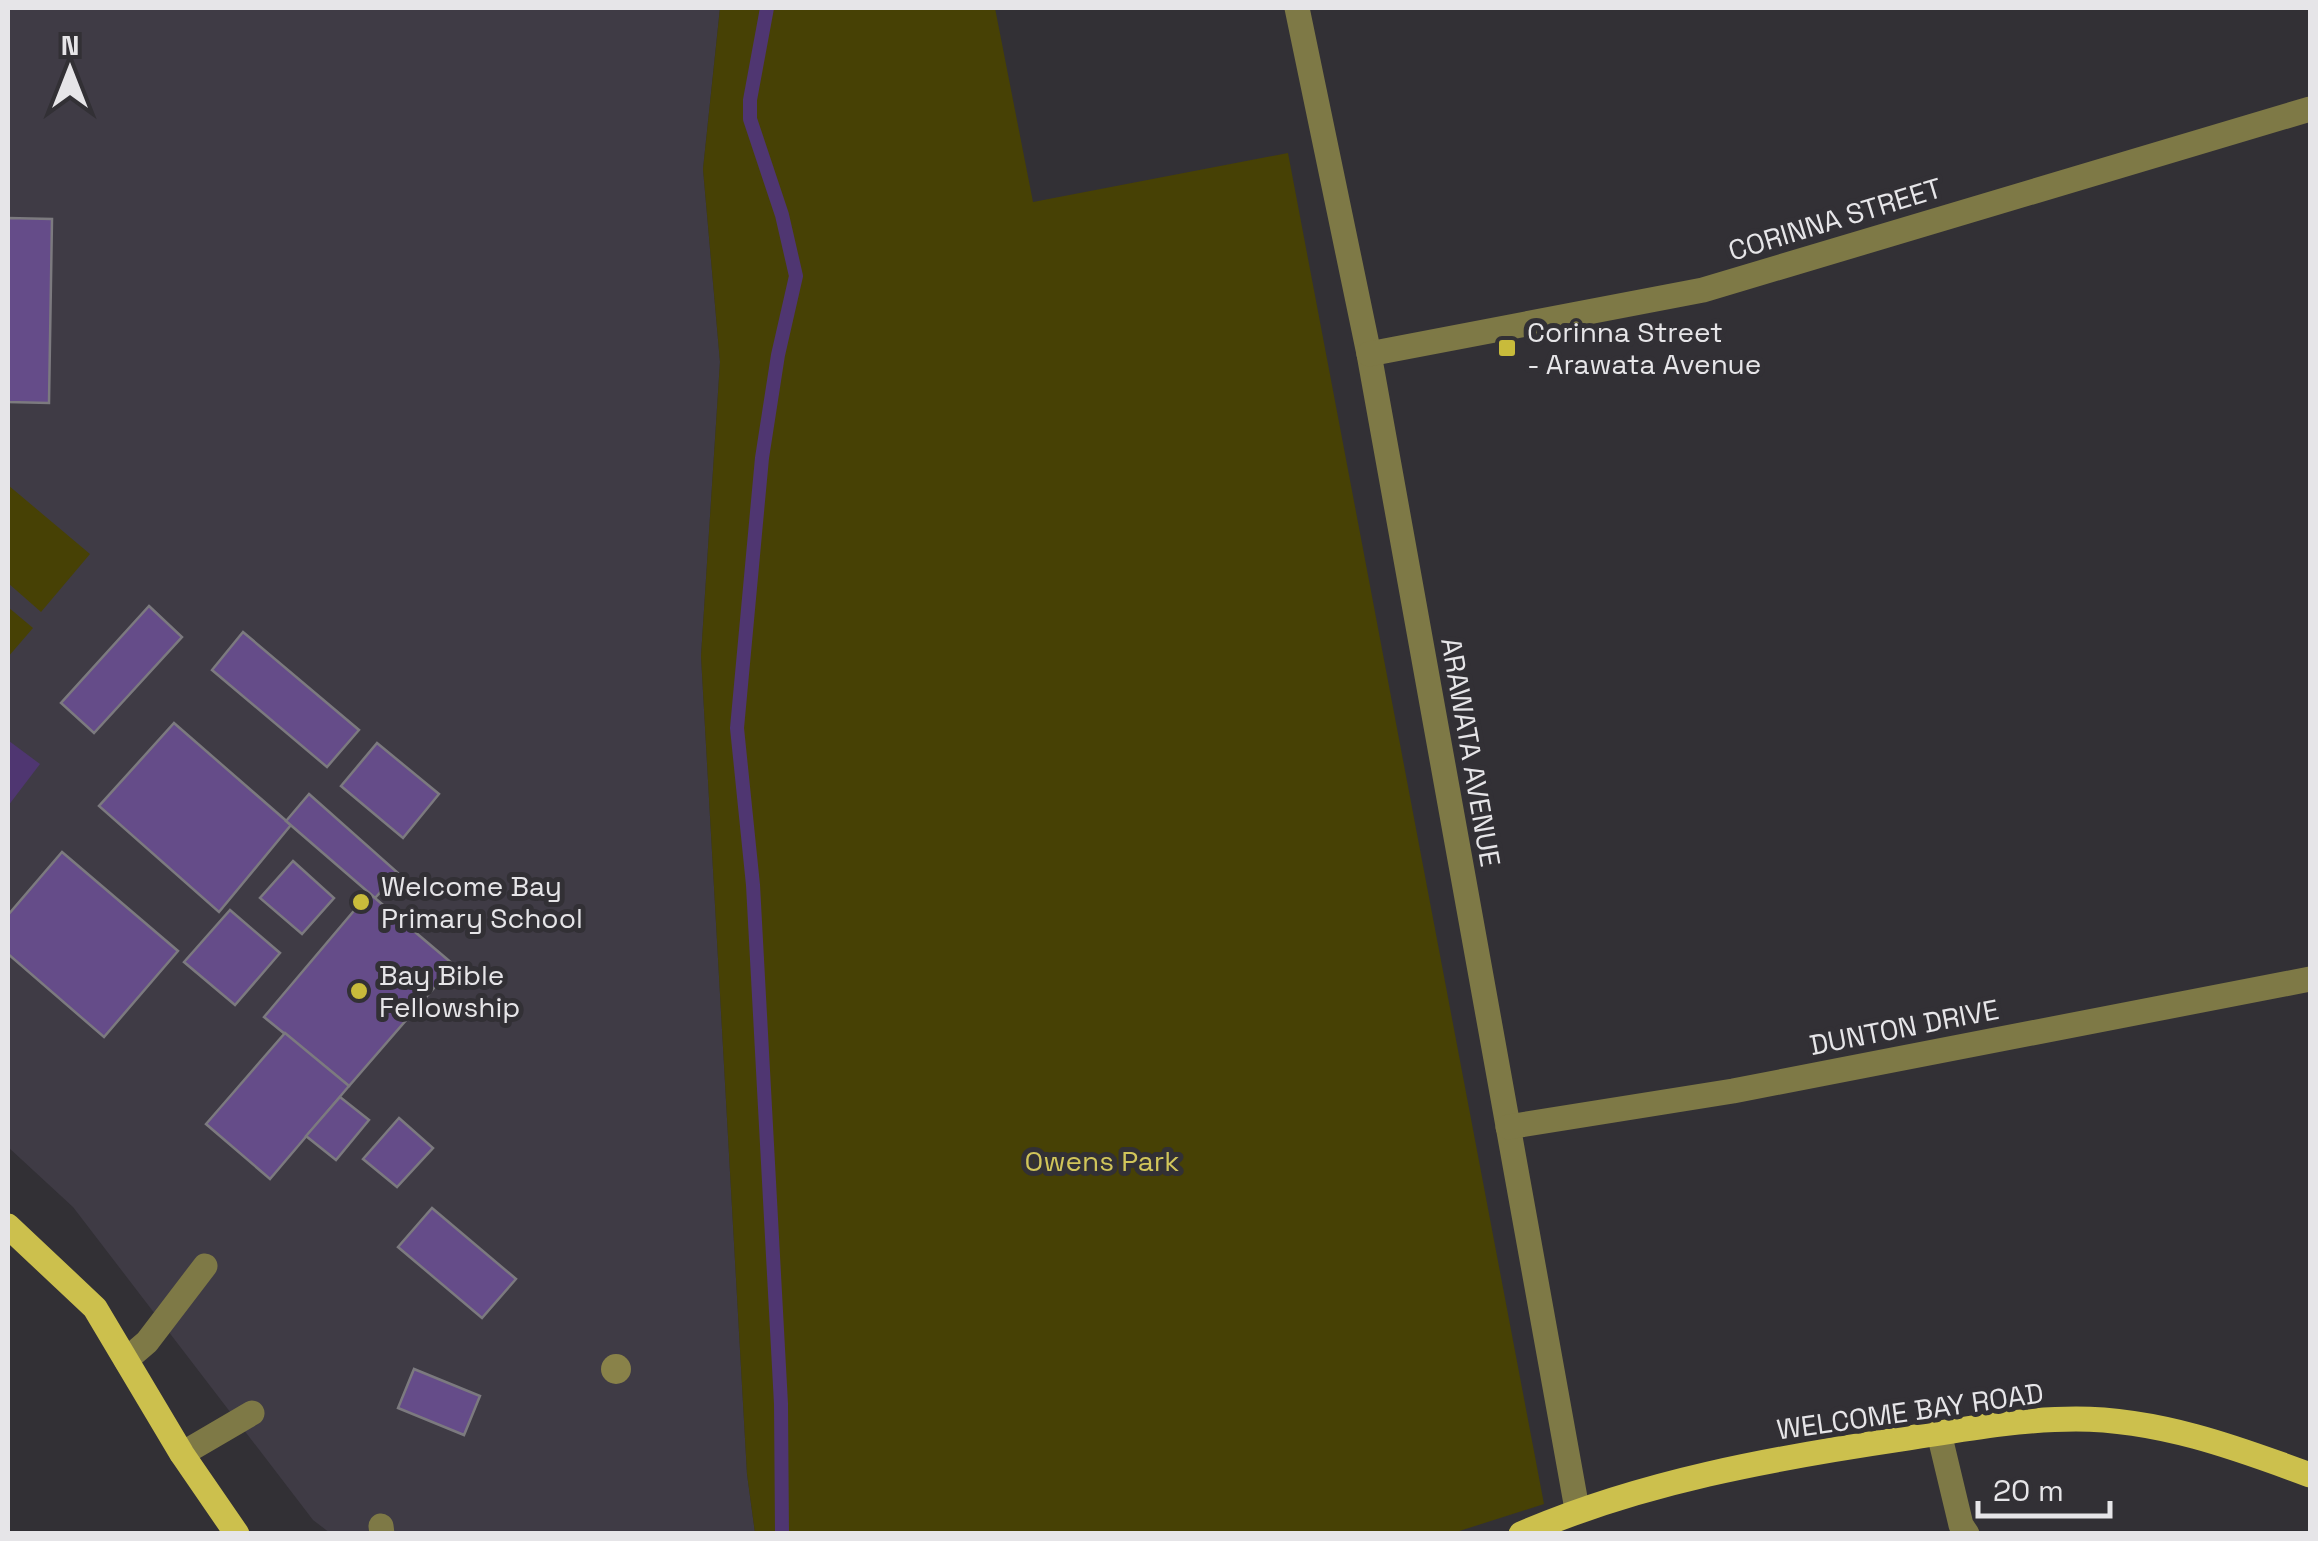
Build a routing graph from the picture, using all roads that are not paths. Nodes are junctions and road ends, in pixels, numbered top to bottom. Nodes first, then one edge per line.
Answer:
1 (1297, 8) edge
2 (2310, 109) edge
3 (1369, 354) junction
4 (2310, 978) edge
5 (1508, 1127) junction
6 (8, 1226) edge
7 (205, 1266) dead end
8 (126, 1360) junction
9 (252, 1412) dead end
10 (1939, 1433) junction
11 (182, 1454) junction
12 (2310, 1475) edge
13 (1577, 1509) junction
14 (236, 1534) edge
15 (1520, 1534) edge
16 (1968, 1534) edge

1 - 3 street, ARAWATA AVENUE
2 - 3 street, CORINNA STREET
3 - 5 street, ARAWATA AVENUE
4 - 5 street, DUNTON DRIVE
5 - 13 street, ARAWATA AVENUE
6 - 8 main road
7 - 8 street
8 - 11 main road
9 - 11 street
10 - 12 main road, WELCOME BAY ROAD
10 - 13 main road, WELCOME BAY ROAD
10 - 16 street
11 - 14 main road
13 - 15 main road, WELCOME BAY ROAD

